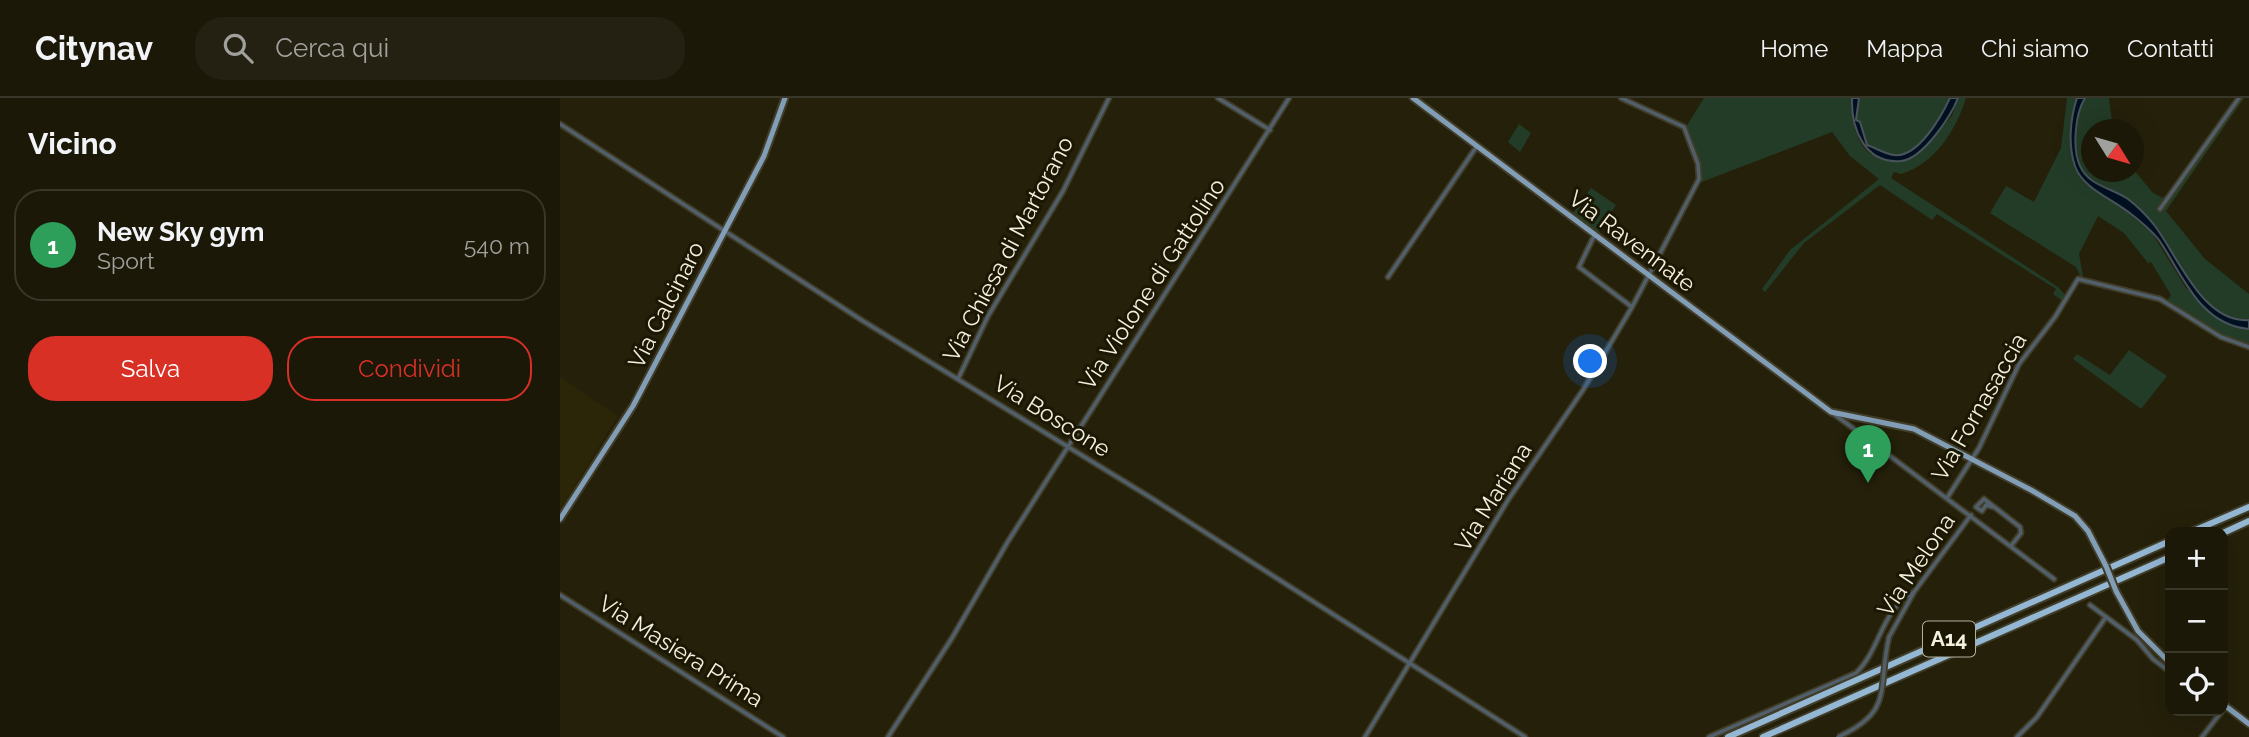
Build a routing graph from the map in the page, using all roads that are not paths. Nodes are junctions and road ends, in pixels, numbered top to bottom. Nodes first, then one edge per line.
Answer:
1 (785, 98) edge
2 (1108, 98) edge
3 (1219, 98) edge
4 (1289, 98) edge
5 (1414, 98) edge
6 (1621, 98) edge
7 (2239, 98) edge
8 (560, 124) edge
9 (1270, 130) junction
10 (1477, 146) junction
11 (2161, 209) dead end
12 (724, 231) junction
13 (1595, 234) junction
14 (1649, 275) junction
15 (1388, 277) dead end
16 (1632, 307) junction
17 (2249, 347) edge
18 (958, 379) junction
19 (1831, 412) junction
20 (1854, 418) junction
21 (1857, 432) junction
22 (1068, 449) junction
23 (1973, 460) junction
24 (1947, 498) junction
25 (1993, 507) junction
26 (2249, 507) edge
27 (1971, 515) junction
28 (560, 519) edge
29 (2249, 521) edge
30 (2203, 527) edge
31 (2228, 531) edge
32 (2165, 543) edge
33 (2011, 546) junction
34 (2165, 559) edge
35 (2054, 579) dead end
36 (1914, 592) junction
37 (560, 595) edge
38 (2090, 606) dead end
39 (2106, 617) junction
40 (2165, 658) edge
41 (1409, 664) junction
42 (2165, 668) edge
43 (2228, 710) edge
44 (2213, 716) edge
45 (2216, 716) edge
46 (2211, 723) junction
47 (2249, 724) edge
48 (783, 737) edge
49 (888, 737) edge
50 (1366, 737) edge
51 (1525, 737) edge
52 (1709, 737) edge
53 (1728, 737) edge
54 (1763, 737) edge
55 (1838, 737) edge
56 (2017, 737) edge
57 (2202, 737) edge

1 - 12 main road, Via Calcinaro
2 - 18 street, Via Chiesa di Martorano
3 - 9 street
4 - 9 street, Via Violone di Gattolino
5 - 10 main road, Via Ravennate
6 - 14 street, Via Mariana
7 - 11 street
8 - 12 street, Via Boscone
9 - 22 street, Via Violone di Gattolino
10 - 13 main road, Via Ravennate
10 - 15 street
12 - 18 street, Via Boscone
12 - 28 main road, Via Calcinaro
13 - 14 main road, Via Ravennate
13 - 16 street
14 - 16 street, Via Mariana
14 - 19 main road, Via Ravennate
16 - 41 street, Via Mariana
17 - 23 street, Via Fornasaccia
18 - 22 street, Via Boscone
19 - 20 main road, Via Ravennate
19 - 21 street, Via Ravennate
20 - 21 street
20 - 23 main road, Via Ravennate
21 - 24 street, Via Ravennate
22 - 41 street, Via Boscone
22 - 49 street, Via Violone di Gattolino
23 - 24 street, Via Fornasaccia
23 - 40 main road, Via Ravennate, bridge
24 - 27 street, Via Ravennate
25 - 25 street
25 - 33 street
26 - 30 highway
27 - 33 street, Via Ravennate
27 - 36 street, Via Melona
29 - 31 highway
32 - 53 highway, A14
33 - 35 street, Via Ravennate
34 - 54 highway, A14
36 - 52 street
36 - 55 street, Via Melona, bridge
37 - 48 street, Via Masiera Prima
38 - 39 street
39 - 42 street
39 - 56 street
41 - 50 street, Via Mariana
41 - 51 street, Via Boscone
43 - 47 main road
44 - 46 street
45 - 46 street
46 - 57 street

